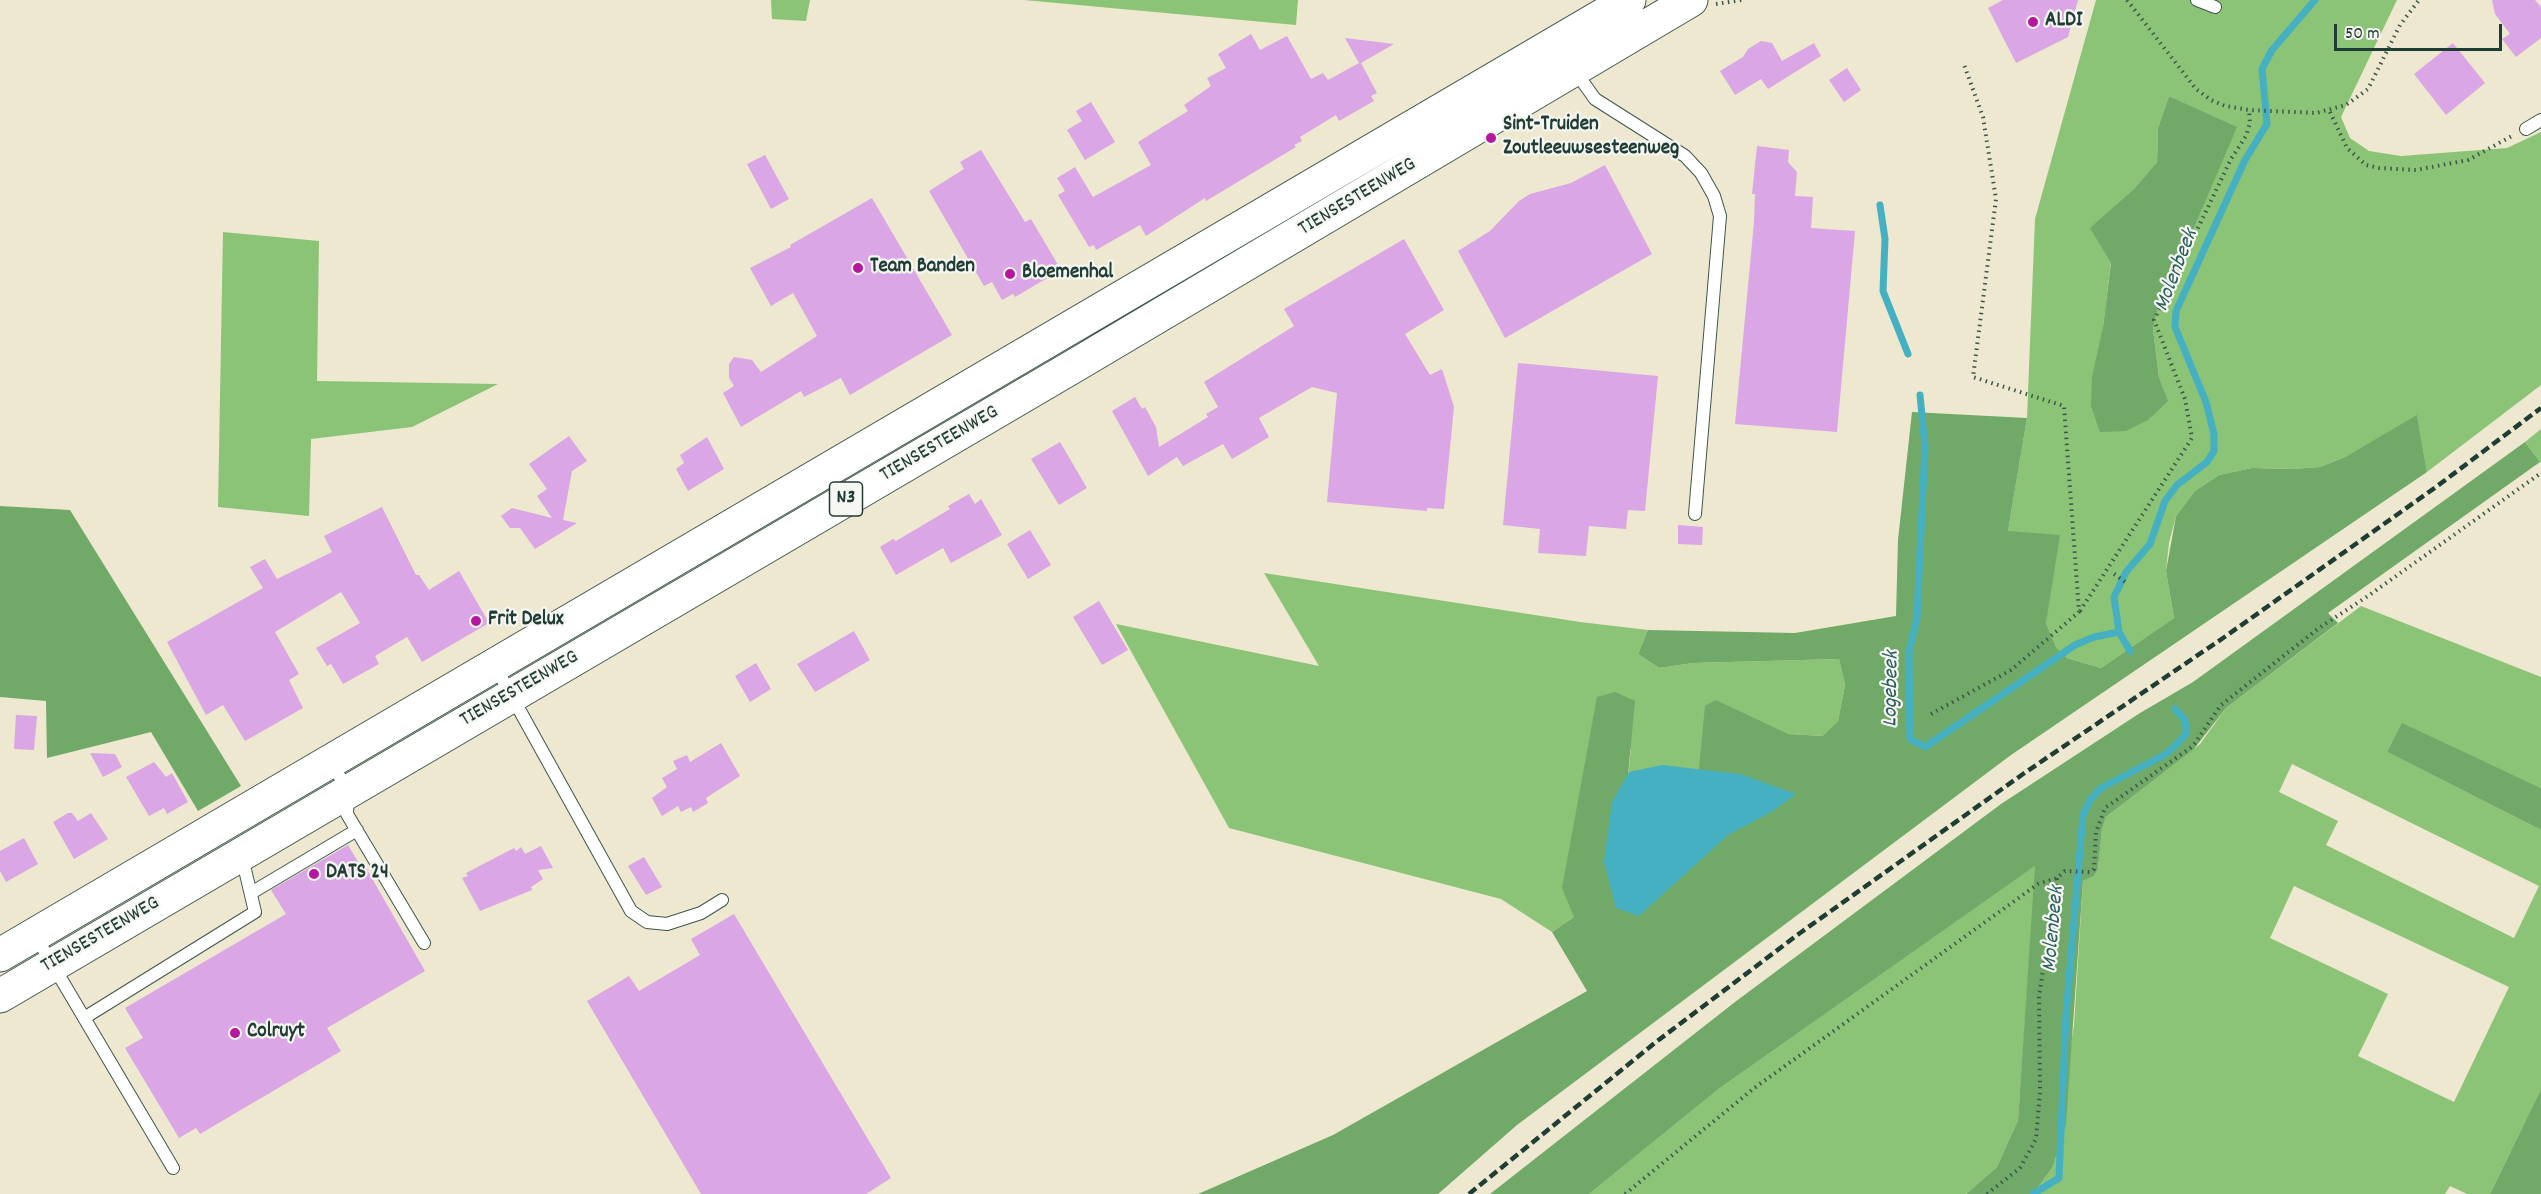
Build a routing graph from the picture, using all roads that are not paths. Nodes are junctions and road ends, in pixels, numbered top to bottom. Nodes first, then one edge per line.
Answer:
1 (1629, 0) edge
2 (1691, 0) edge
3 (2198, 0) edge
4 (2215, 7) dead end
5 (1566, 56) junction
6 (1481, 99) junction
7 (2541, 120) edge
8 (2526, 129) road end
9 (1695, 514) dead end
10 (495, 665) junction
11 (512, 695) junction
12 (331, 760) junction
13 (348, 791) junction
14 (357, 830) junction
15 (241, 854) junction
16 (251, 893) junction
17 (722, 900) dead end
18 (34, 934) junction
19 (424, 943) dead end
20 (0, 955) edge
21 (53, 965) junction
22 (0, 996) edge
23 (84, 1018) junction
24 (173, 1168) dead end

1 - 5 main road, TIENSESTEENWEG / N3
2 - 5 main road, TIENSESTEENWEG / N3
3 - 4 lane
5 - 6 main road, TIENSESTEENWEG / N3
5 - 9 lane
6 - 10 main road, TIENSESTEENWEG / N3
6 - 11 main road, TIENSESTEENWEG / N3
7 - 8 lane
10 - 11 lane
10 - 12 main road, TIENSESTEENWEG / N3
11 - 13 main road, TIENSESTEENWEG / N3
11 - 17 lane
12 - 13 lane
12 - 18 main road, TIENSESTEENWEG / N3
13 - 14 lane
13 - 15 main road, TIENSESTEENWEG / N3
14 - 16 lane
14 - 19 lane
15 - 16 lane
15 - 21 main road, TIENSESTEENWEG / N3
16 - 23 lane
18 - 20 main road, TIENSESTEENWEG / N3
18 - 21 lane
21 - 22 main road, TIENSESTEENWEG / N3
21 - 23 lane
23 - 24 lane

